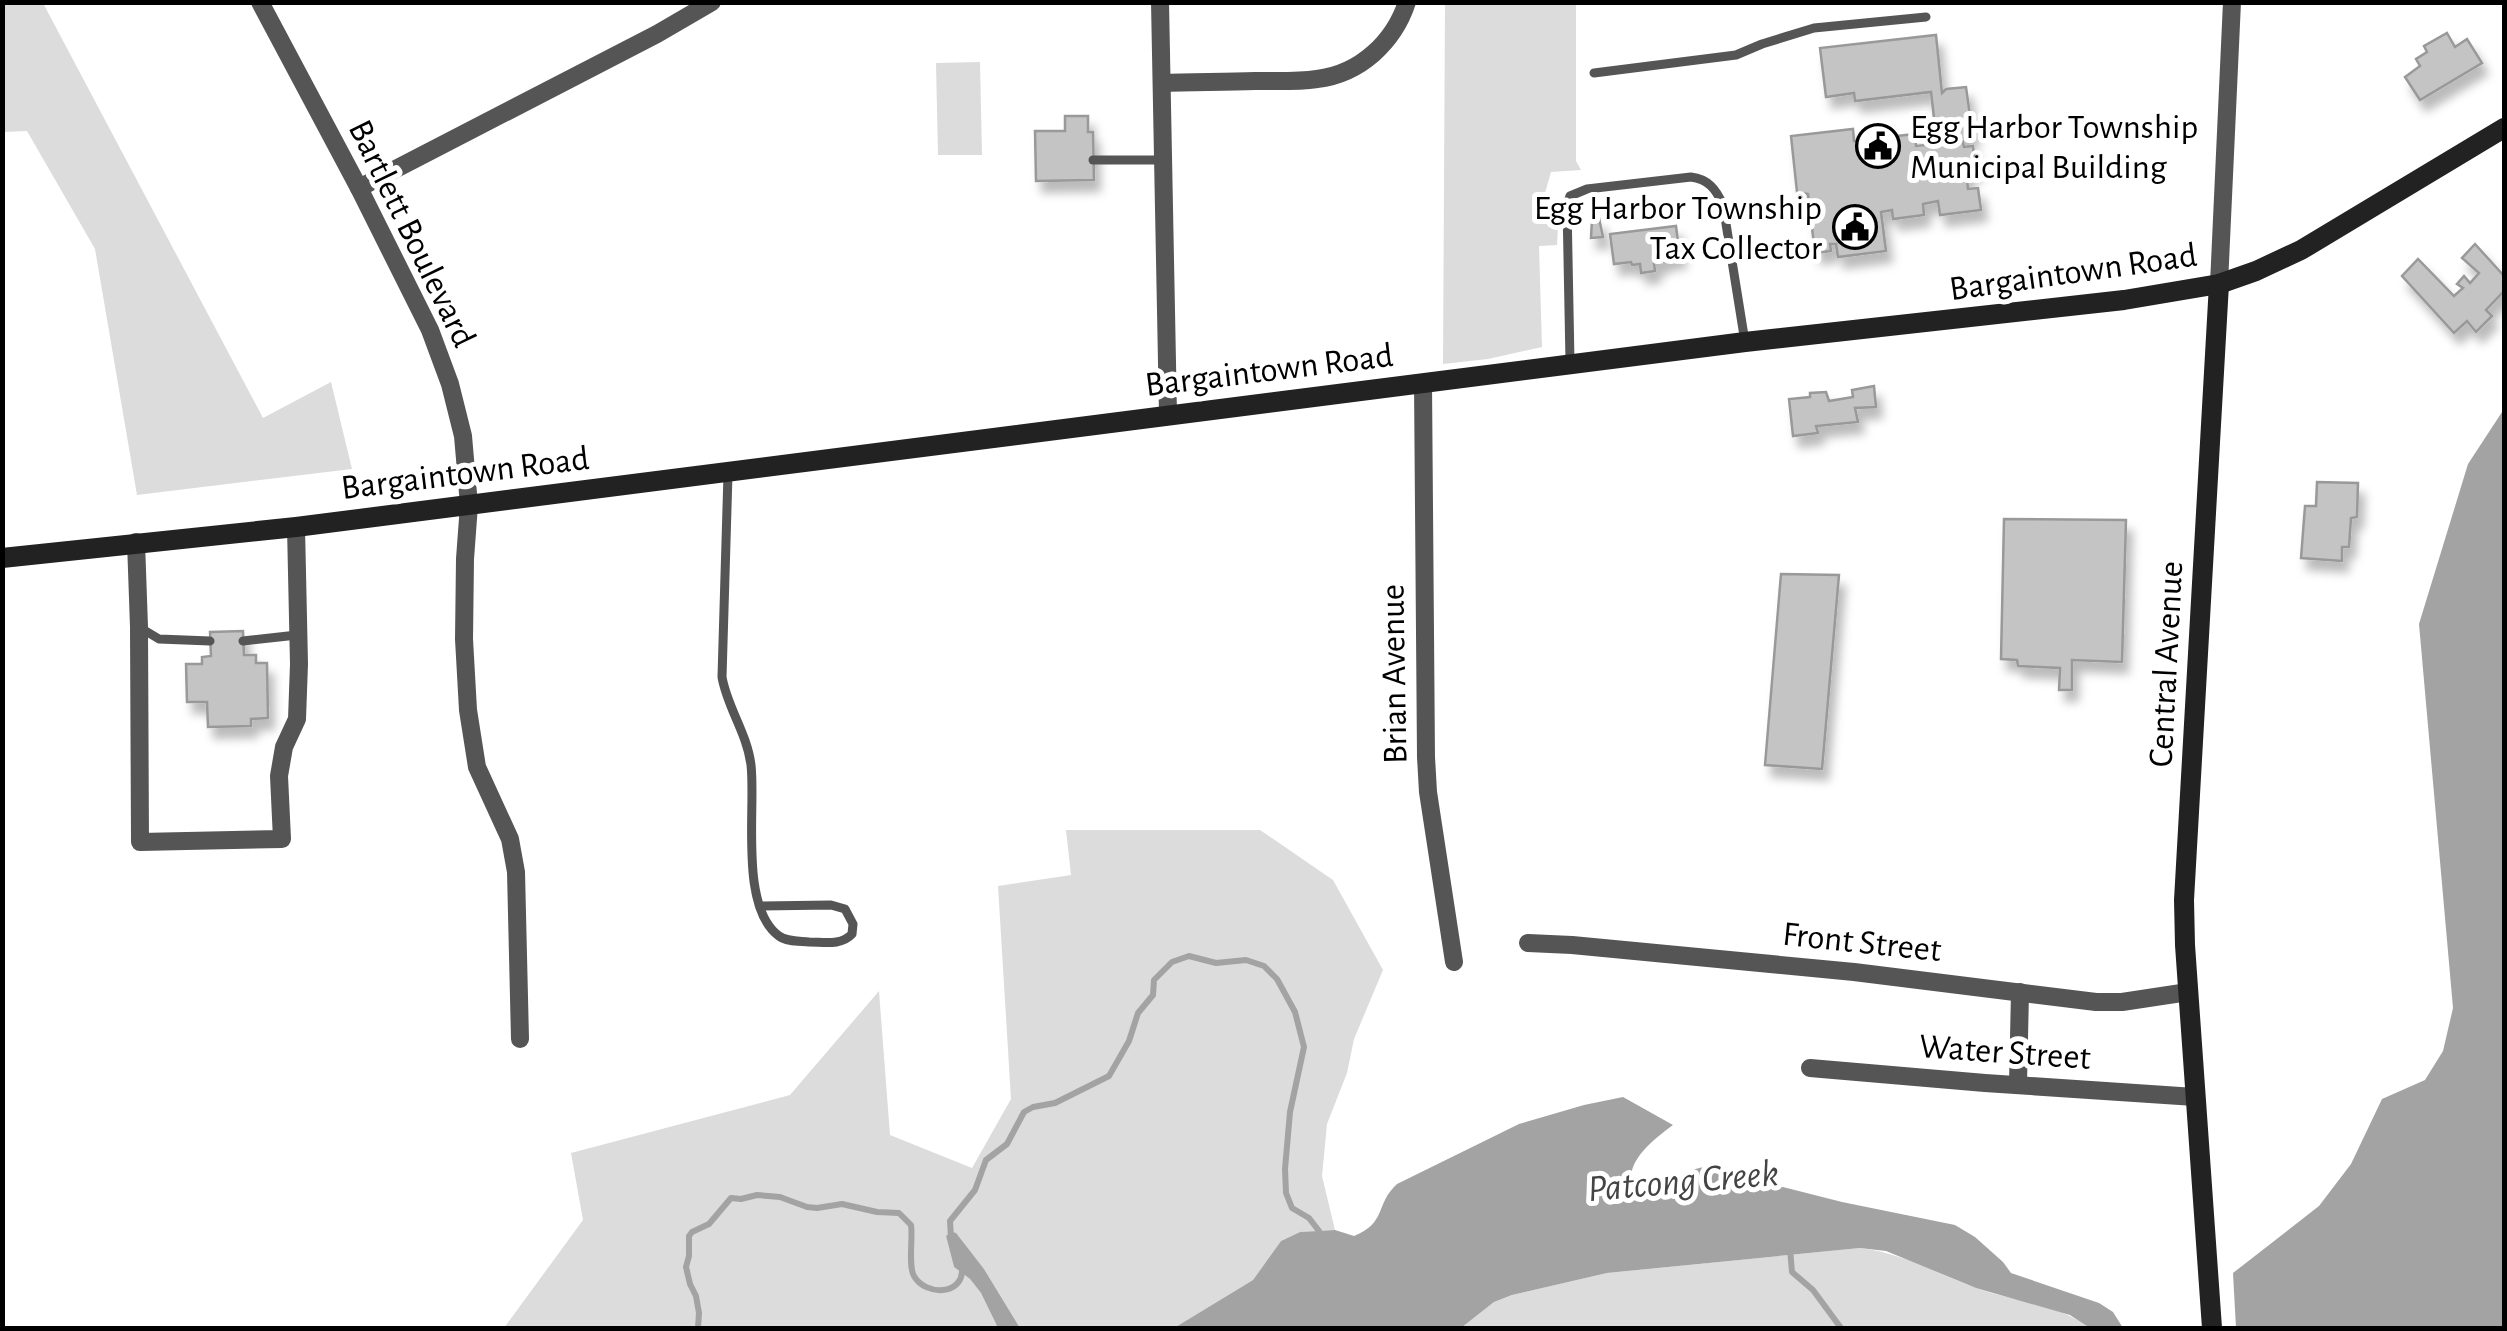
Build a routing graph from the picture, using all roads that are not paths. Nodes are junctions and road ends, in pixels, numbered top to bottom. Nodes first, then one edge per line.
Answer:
1 (260, 2) edge
2 (712, 2) edge
3 (1160, 2) edge
4 (1406, 2) edge
5 (2232, 2) edge
6 (1926, 17) dead end
7 (1594, 73) dead end
8 (1162, 83) junction
9 (2504, 128) edge
10 (1093, 160) dead end
11 (1164, 160) junction
12 (359, 188) junction
13 (2219, 284) junction
14 (1746, 342) junction
15 (1570, 364) junction
16 (1423, 383) junction
17 (1168, 414) junction
18 (728, 471) junction
19 (469, 505) junction
20 (296, 527) junction
21 (136, 542) junction
22 (2, 558) edge
23 (140, 626) junction
24 (297, 636) junction
25 (210, 641) dead end
26 (243, 641) dead end
27 (760, 906) junction
28 (1528, 943) dead end
29 (1454, 962) dead end
30 (2020, 992) junction
31 (2188, 992) junction
32 (520, 1038) dead end
33 (1810, 1068) dead end
34 (2018, 1084) junction
35 (2196, 1096) junction
36 (2212, 1328) edge

1 - 12 street, Bartlett Boulevard
2 - 12 street
3 - 8 street
4 - 8 street
5 - 13 street, Central Avenue
6 - 7 lane
8 - 11 street
9 - 13 main road, Bargaintown Road
10 - 11 lane
11 - 17 street
12 - 19 street, Bartlett Boulevard
13 - 14 main road, Bargaintown Road
13 - 31 main road, Central Avenue
14 - 15 main road, Bargaintown Road
14 - 15 lane
15 - 16 main road, Bargaintown Road
16 - 17 main road, Bargaintown Road
16 - 29 street, Brian Avenue
17 - 18 main road, Bargaintown Road
18 - 19 main road, Bargaintown Road
18 - 27 lane
19 - 20 main road, Bargaintown Road
19 - 32 street, Bartlett Boulevard
20 - 21 main road, Bargaintown Road
20 - 24 street
21 - 22 main road, Bargaintown Road
21 - 23 street
23 - 24 street
23 - 25 lane
24 - 26 lane
27 - 27 lane
28 - 30 street, Front Street
30 - 31 street, Front Street
30 - 34 street
31 - 35 main road, Central Avenue
33 - 34 street, Water Street
34 - 35 street, Water Street
35 - 36 main road, Central Avenue

